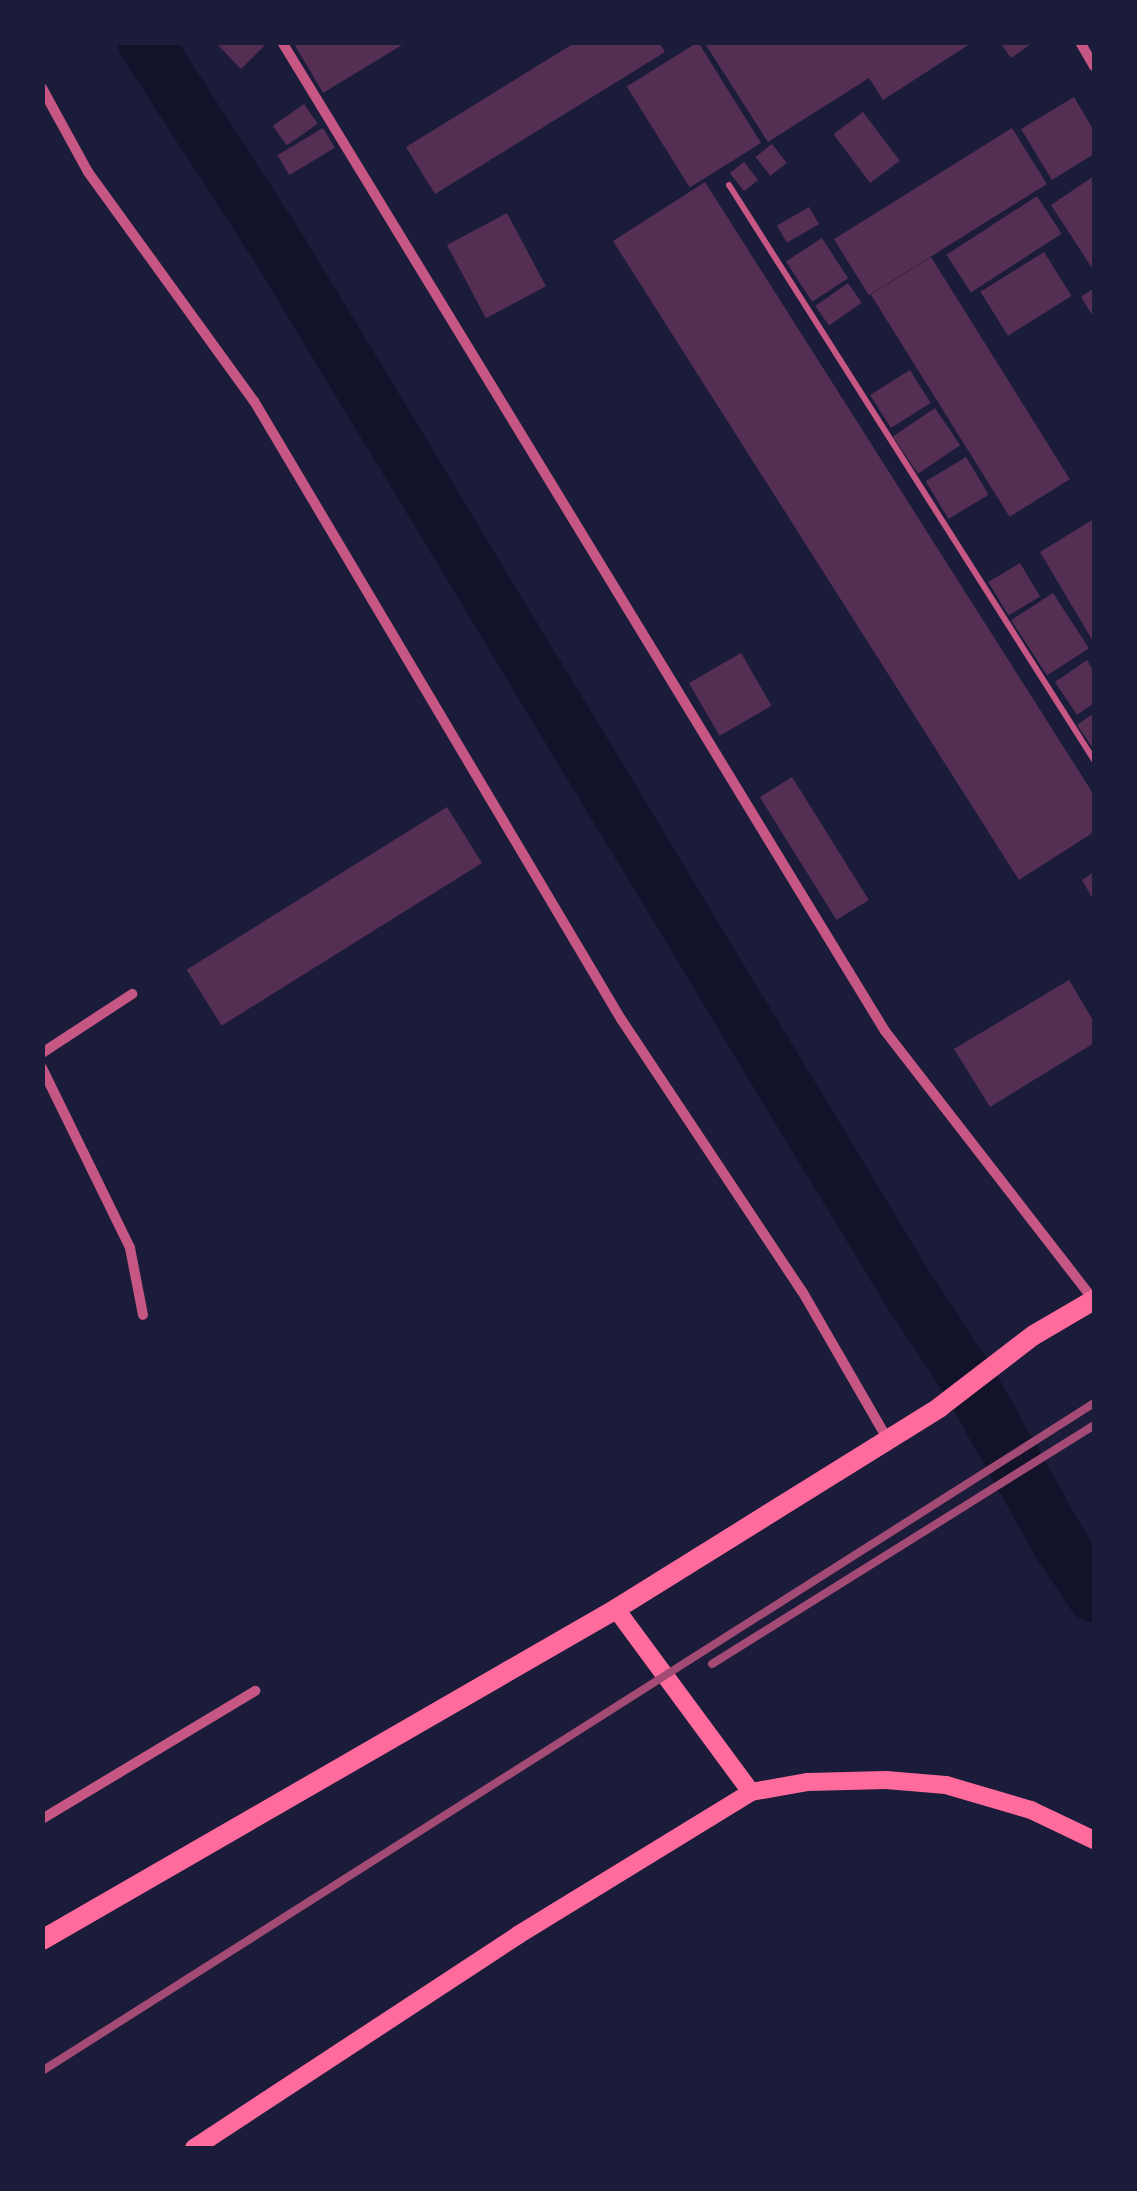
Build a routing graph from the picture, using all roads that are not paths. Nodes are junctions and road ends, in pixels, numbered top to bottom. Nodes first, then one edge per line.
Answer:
1 (282, 42) edge
2 (1080, 42) edge
3 (1094, 66) edge
4 (42, 88) edge
5 (729, 186) dead end
6 (1094, 760) edge
7 (132, 994) dead end
8 (42, 1053) edge
9 (42, 1068) edge
10 (1094, 1300) edge
11 (143, 1315) dead end
12 (887, 1438) junction
13 (616, 1608) junction
14 (256, 1691) dead end
15 (751, 1792) junction
16 (42, 1818) edge
17 (1094, 1840) edge
18 (42, 1940) edge
19 (194, 2148) edge

1 - 10 street
2 - 3 street
4 - 12 street
5 - 6 lane
7 - 8 street
9 - 11 street
10 - 12 main road
12 - 13 main road
13 - 15 main road
13 - 18 main road
14 - 16 street
15 - 17 main road
15 - 19 main road

